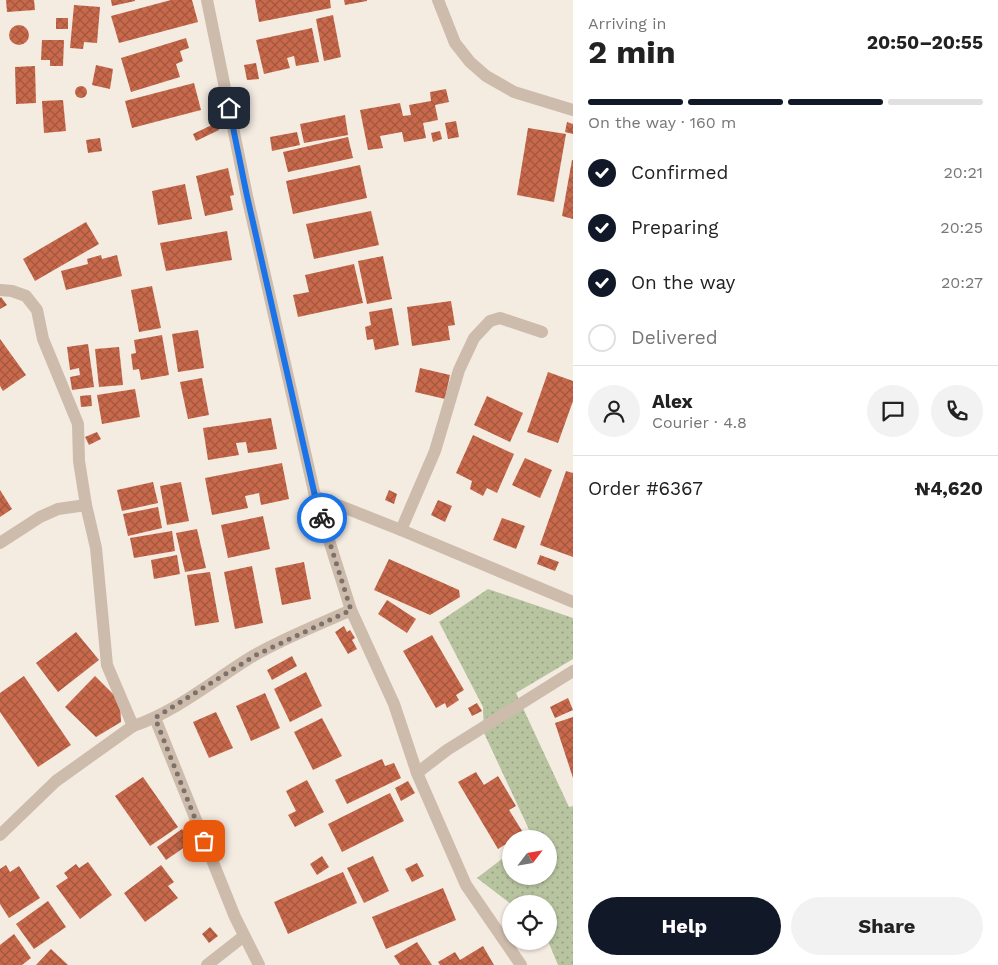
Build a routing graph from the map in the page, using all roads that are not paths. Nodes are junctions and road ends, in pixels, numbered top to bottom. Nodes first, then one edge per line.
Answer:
1 (207, 0) edge
2 (438, 0) edge
3 (573, 110) edge
4 (0, 290) edge
5 (542, 332) dead end
6 (315, 496) junction
7 (86, 505) junction
8 (401, 530) junction
9 (0, 543) edge
10 (573, 602) edge
11 (351, 610) junction
12 (573, 671) edge
13 (155, 718) junction
14 (133, 726) junction
15 (417, 774) junction
16 (0, 835) edge
17 (244, 936) junction
18 (207, 965) edge
19 (259, 965) edge
20 (521, 965) edge

1 - 6 street
2 - 3 street
4 - 7 street
5 - 8 street
6 - 8 street
6 - 11 street
7 - 9 street
7 - 14 street
8 - 10 street
11 - 13 street
11 - 15 street
12 - 15 street
13 - 14 street
13 - 17 street
14 - 16 street
15 - 20 street
17 - 18 street
17 - 19 street

